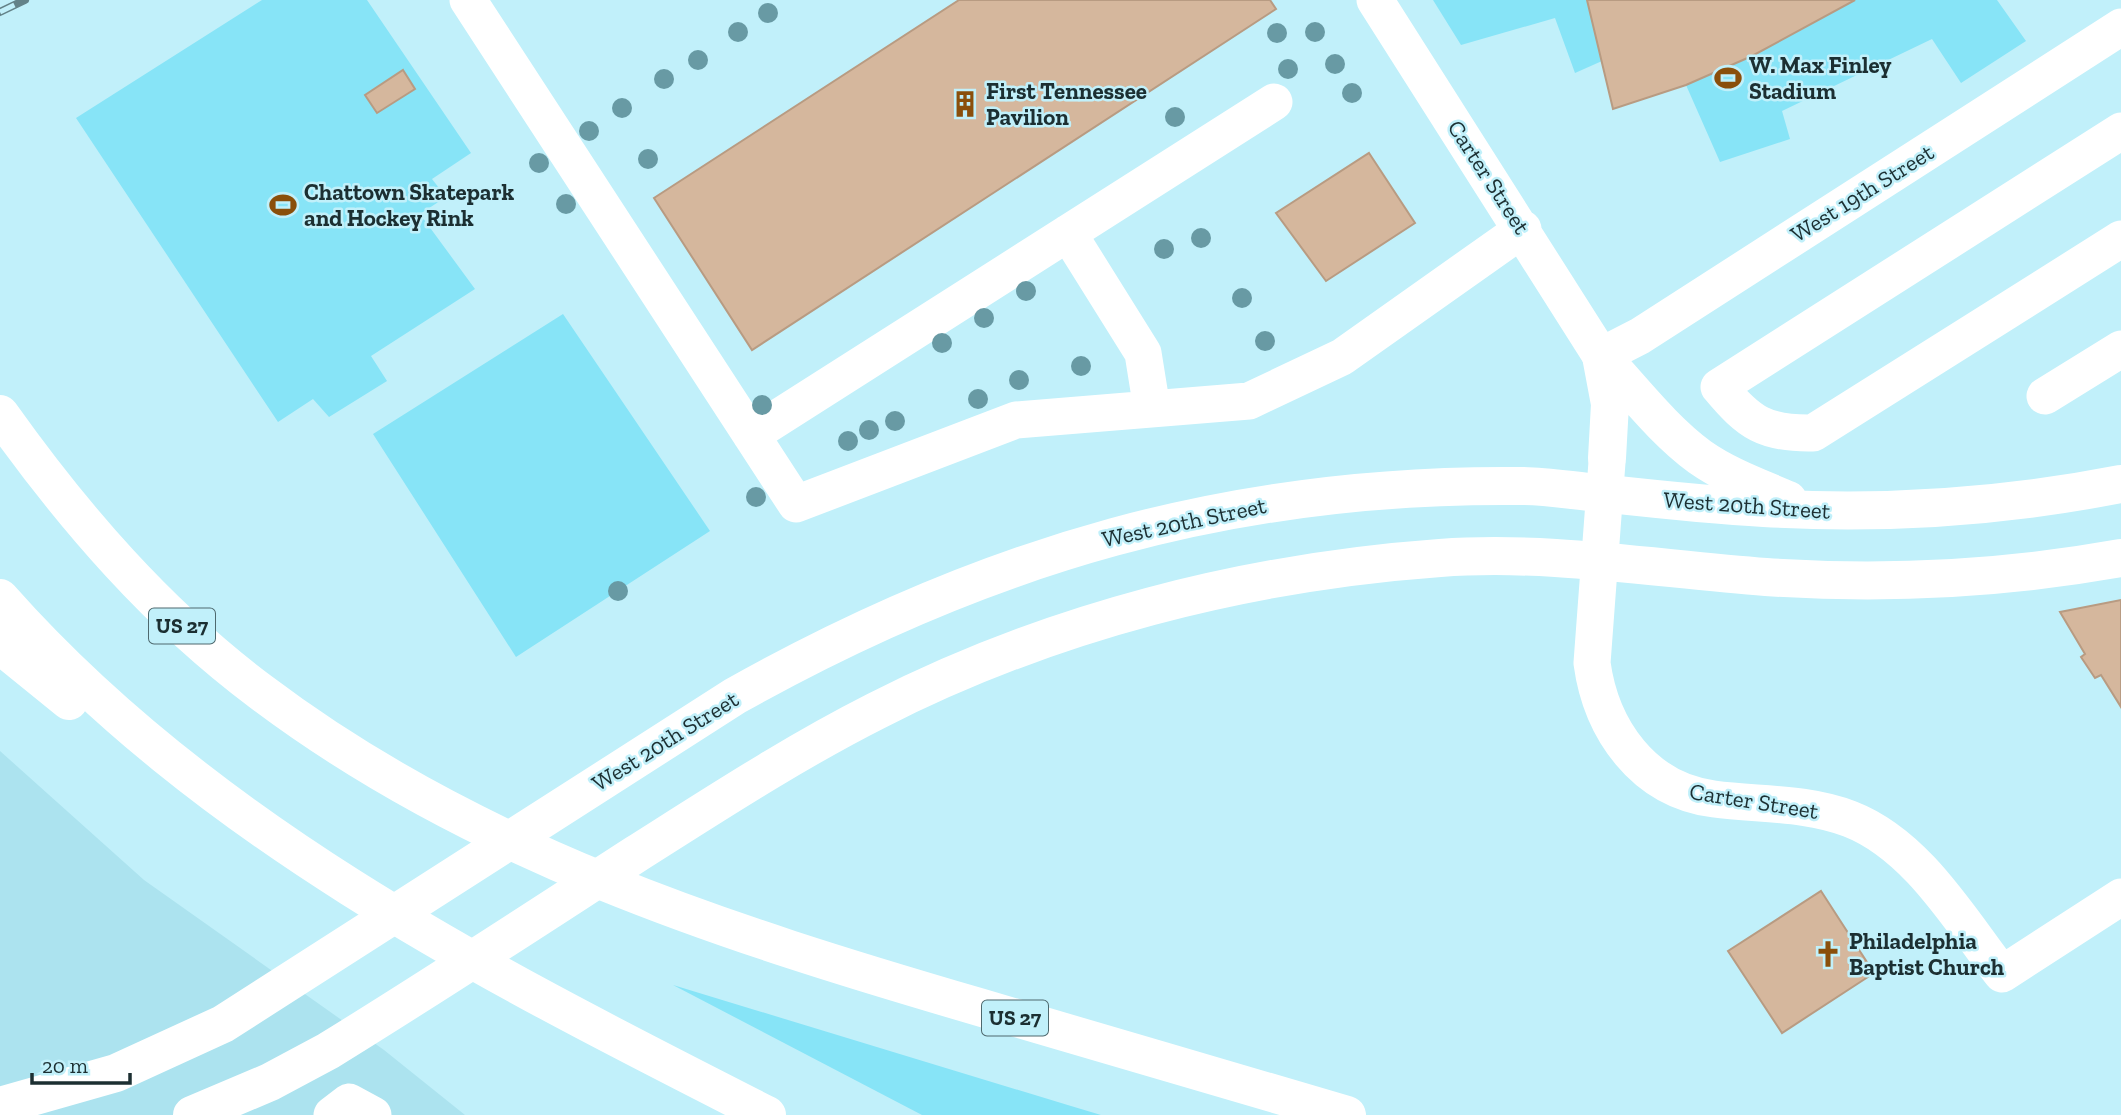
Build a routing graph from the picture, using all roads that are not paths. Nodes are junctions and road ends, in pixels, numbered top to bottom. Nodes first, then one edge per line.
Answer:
1 (468, 0) edge
2 (1376, 0) edge
3 (2121, 27) edge
4 (1274, 102) dead end
5 (2121, 131) edge
6 (1523, 229) junction
7 (1068, 233) junction
8 (2121, 239) edge
9 (2121, 349) edge
10 (1601, 356) junction
11 (2045, 396) dead end
12 (1152, 409) junction
13 (0, 414) edge
14 (751, 435) junction
15 (1606, 476) junction
16 (2121, 484) edge
17 (1811, 510) junction
18 (2121, 558) edge
19 (1600, 561) junction
20 (0, 598) edge
21 (0, 645) edge
22 (206, 787) junction
23 (2121, 897) edge
24 (0, 1106) edge
25 (192, 1115) edge
26 (332, 1115) edge
27 (373, 1115) edge
28 (767, 1115) edge
29 (1347, 1115) edge

1 - 14 street
2 - 6 street, Carter Street
3 - 10 street, West 19th Street
4 - 7 street
5 - 8 street
6 - 10 street, Carter Street
6 - 12 street
7 - 12 street
7 - 14 street
9 - 11 street
10 - 15 main road
10 - 17 main road
12 - 14 street
13 - 29 main road, US 27
15 - 17 main road, West 20th Street
15 - 19 street, Carter Street
15 - 24 main road, West 20th Street
16 - 17 main road, West 20th Street
18 - 19 main road
19 - 23 street, Carter Street
19 - 25 main road
20 - 22 main road
21 - 22 main road
22 - 28 main road
26 - 27 street

